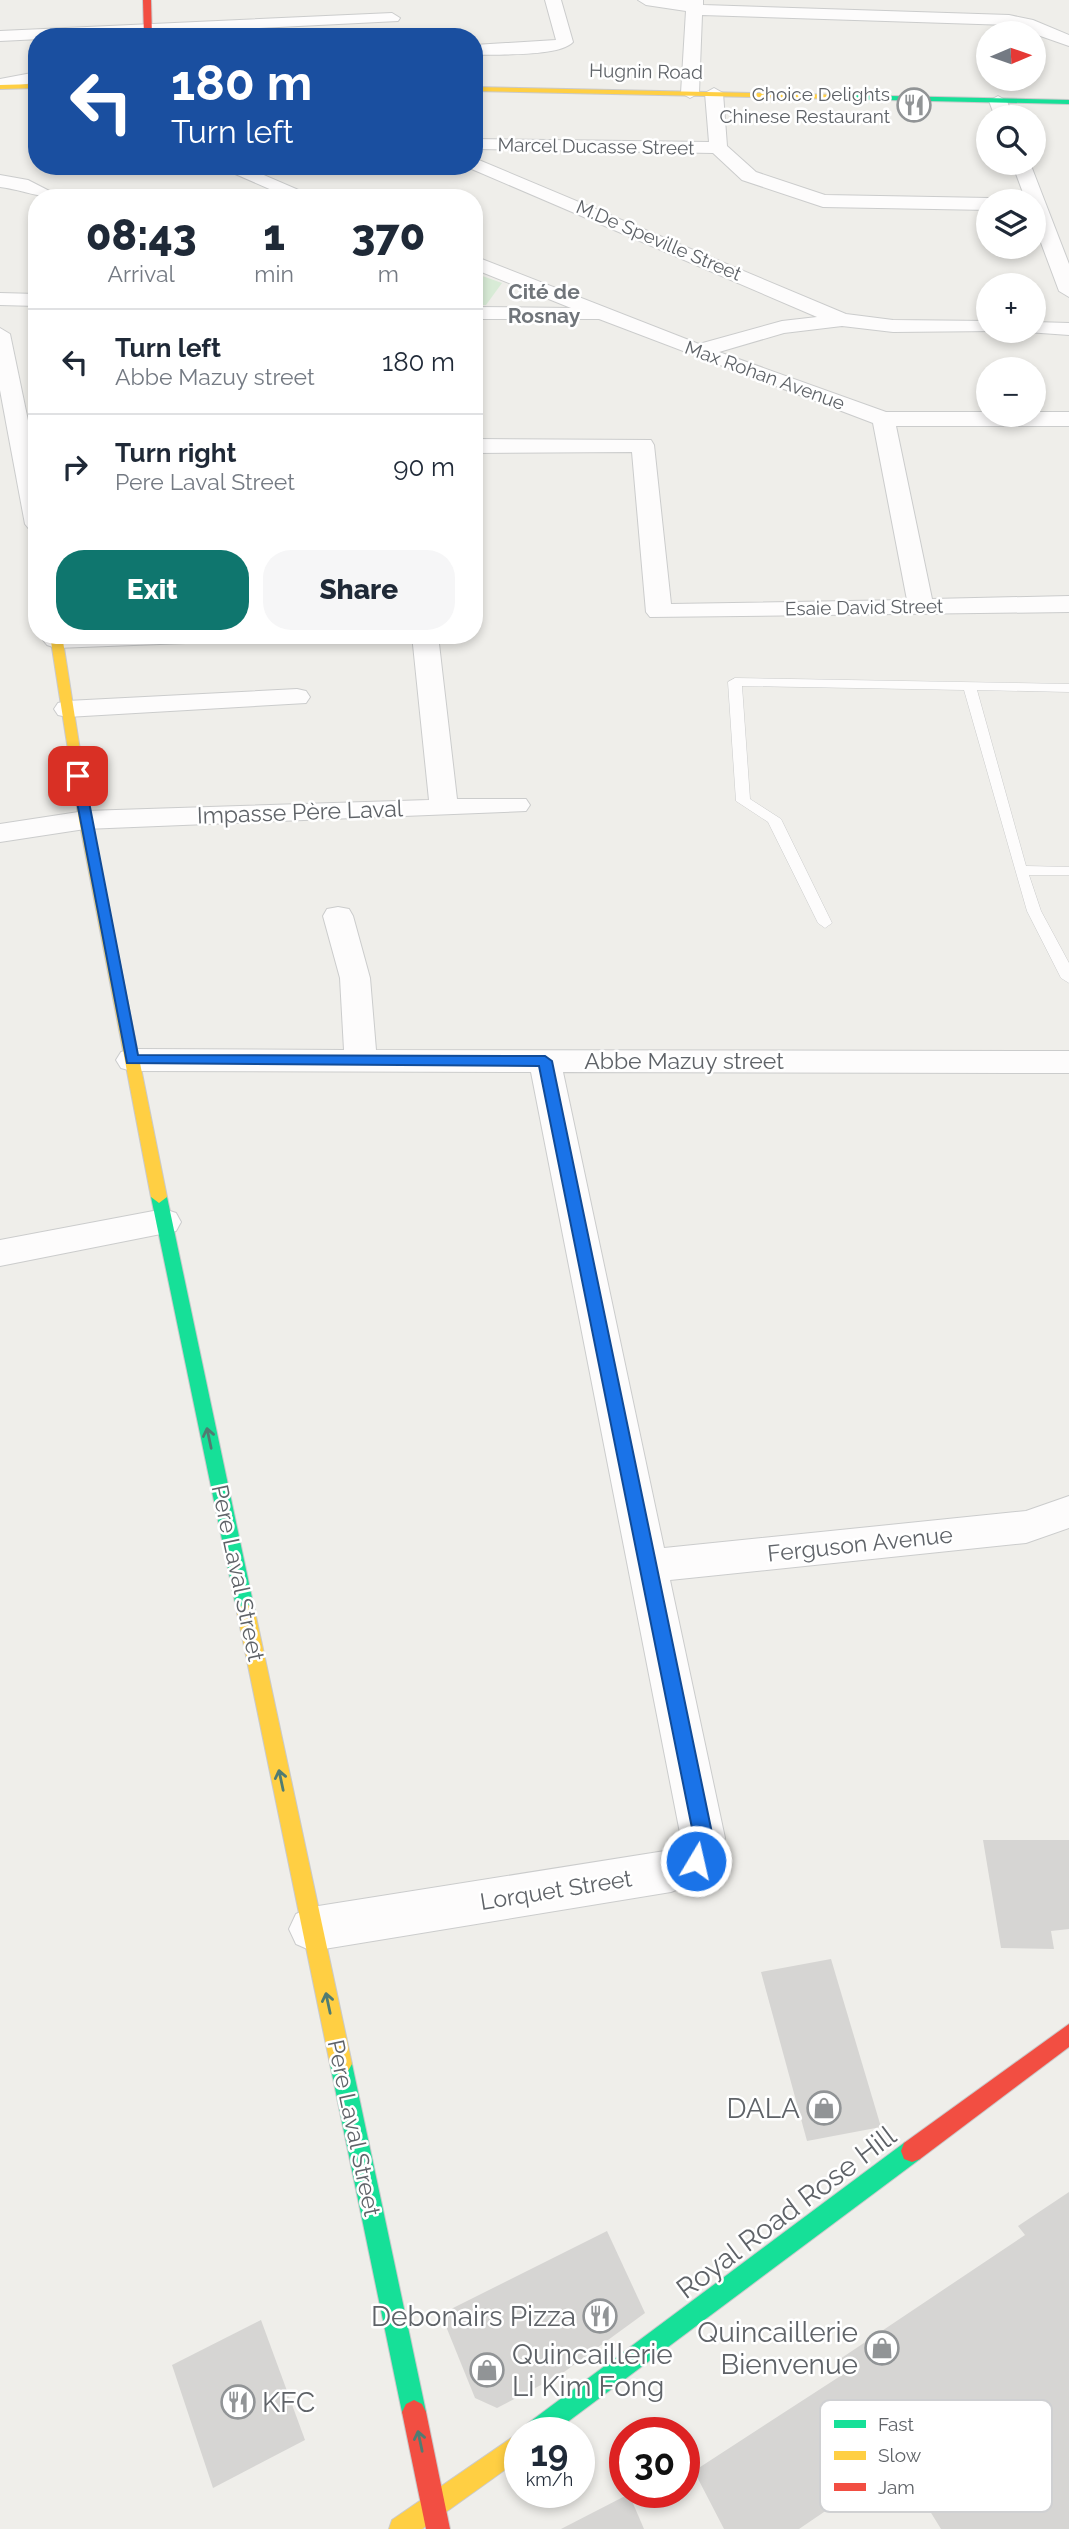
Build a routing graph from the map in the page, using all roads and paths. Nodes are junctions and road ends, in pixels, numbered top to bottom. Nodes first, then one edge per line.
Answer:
1 (147, 0) edge
2 (389, 0) edge
3 (553, 0) edge
4 (646, 0) edge
5 (780, 0) edge
6 (695, 6) edge
7 (1028, 7) dead end
8 (838, 16) junction
9 (392, 18) junction
10 (1009, 20) junction
11 (149, 28) edge
12 (218, 28) edge
13 (394, 28) edge
14 (28, 35) edge
15 (0, 36) edge
16 (1069, 41) edge
17 (483, 50) edge
18 (0, 79) edge
19 (28, 80) edge
20 (28, 81) edge
21 (0, 86) edge
22 (483, 89) edge
23 (690, 93) junction
24 (714, 93) junction
25 (1069, 102) edge
26 (1040, 105) edge
27 (976, 108) edge
28 (483, 145) edge
29 (625, 146) junction
30 (718, 148) junction
31 (483, 167) edge
32 (745, 173) junction
33 (249, 175) edge
34 (0, 181) edge
35 (33, 189) edge
36 (285, 189) edge
37 (976, 204) edge
38 (1046, 205) edge
39 (1058, 205) dead end
40 (1046, 233) edge
41 (483, 265) edge
42 (1069, 291) edge
43 (0, 299) edge
44 (28, 300) edge
45 (483, 313) edge
46 (611, 314) junction
47 (842, 320) junction
48 (976, 327) edge
49 (1046, 328) edge
50 (1069, 329) edge
51 (0, 334) edge
52 (698, 352) junction
53 (883, 419) junction
54 (1069, 419) edge
55 (483, 446) edge
56 (26, 470) junction
57 (0, 475) edge
58 (28, 480) edge
59 (1069, 604) edge
60 (921, 605) junction
61 (57, 644) edge
62 (426, 644) edge
63 (969, 686) junction
64 (1069, 688) edge
65 (297, 697) dead end
66 (67, 709) junction
67 (516, 805) dead end
68 (444, 807) junction
69 (85, 820) junction
70 (0, 833) edge
71 (1020, 870) junction
72 (1069, 871) edge
73 (338, 916) dead end
74 (825, 923) dead end
75 (1069, 978) edge
76 (132, 1060) junction
77 (361, 1060) junction
78 (545, 1061) junction
79 (1069, 1062) edge
80 (164, 1222) junction
81 (0, 1253) edge
82 (1069, 1512) edge
83 (648, 1566) junction
84 (312, 1929) junction
85 (1069, 2034) edge
86 (555, 2417) edge
87 (504, 2456) edge
88 (434, 2508) junction
89 (401, 2529) edge
90 (439, 2529) edge

1 - 11 street
2 - 9 street
3 - 17 street
4 - 6 street
5 - 8 street
6 - 8 street
6 - 23 street
7 - 10 street
8 - 10 street
9 - 12 street
9 - 13 street
10 - 16 street
14 - 15 street
18 - 19 lane
20 - 21 street
22 - 23 street, Hugnin Road
23 - 24 street, Hugnin Road
24 - 27 street, Hugnin Road
24 - 30 street
25 - 26 street, Hugnin Road
28 - 29 street, Marcel Ducasse Street
29 - 30 street, Marcel Ducasse Street
29 - 32 street
30 - 32 street
31 - 47 street, M.De Speville Street
32 - 37 street
33 - 36 street
34 - 35 street
38 - 39 street
40 - 42 street
41 - 46 street, Max Rohan Avenue
43 - 44 street
45 - 46 street
46 - 52 street, Max Rohan Avenue
47 - 48 street
47 - 52 street
49 - 50 street
51 - 56 street
52 - 53 street, Max Rohan Avenue
53 - 54 street, Max Rohan Avenue
53 - 60 street
55 - 60 street, Esaie David Street
56 - 57 street
56 - 58 street
59 - 60 street, Esaie David Street
61 - 66 street, Pere Laval Street
62 - 68 street
63 - 64 lane
63 - 71 lane
63 - 74 lane
65 - 66 street
66 - 69 street, Pere Laval Street
67 - 68 street, Impasse Père Laval
68 - 69 street, Impasse Père Laval
69 - 70 street, Impasse Père Laval
69 - 76 street, Pere Laval Street
71 - 72 lane
71 - 75 lane
73 - 77 street
76 - 77 street, Abbe Mazuy street
76 - 80 street, Pere Laval Street
77 - 78 street, Abbe Mazuy street
78 - 79 street, Abbe Mazuy street
78 - 83 street, Lorquet Street
80 - 81 street
84 -> 80 street, Pere Laval Street
82 - 83 street, Ferguson Avenue
83 - 84 street, Lorquet Street
88 -> 84 street, Pere Laval Street
85 - 86 street, Royal Road Rose Hill
87 - 88 street
88 - 89 street
88 - 90 street, Pere Laval Street

